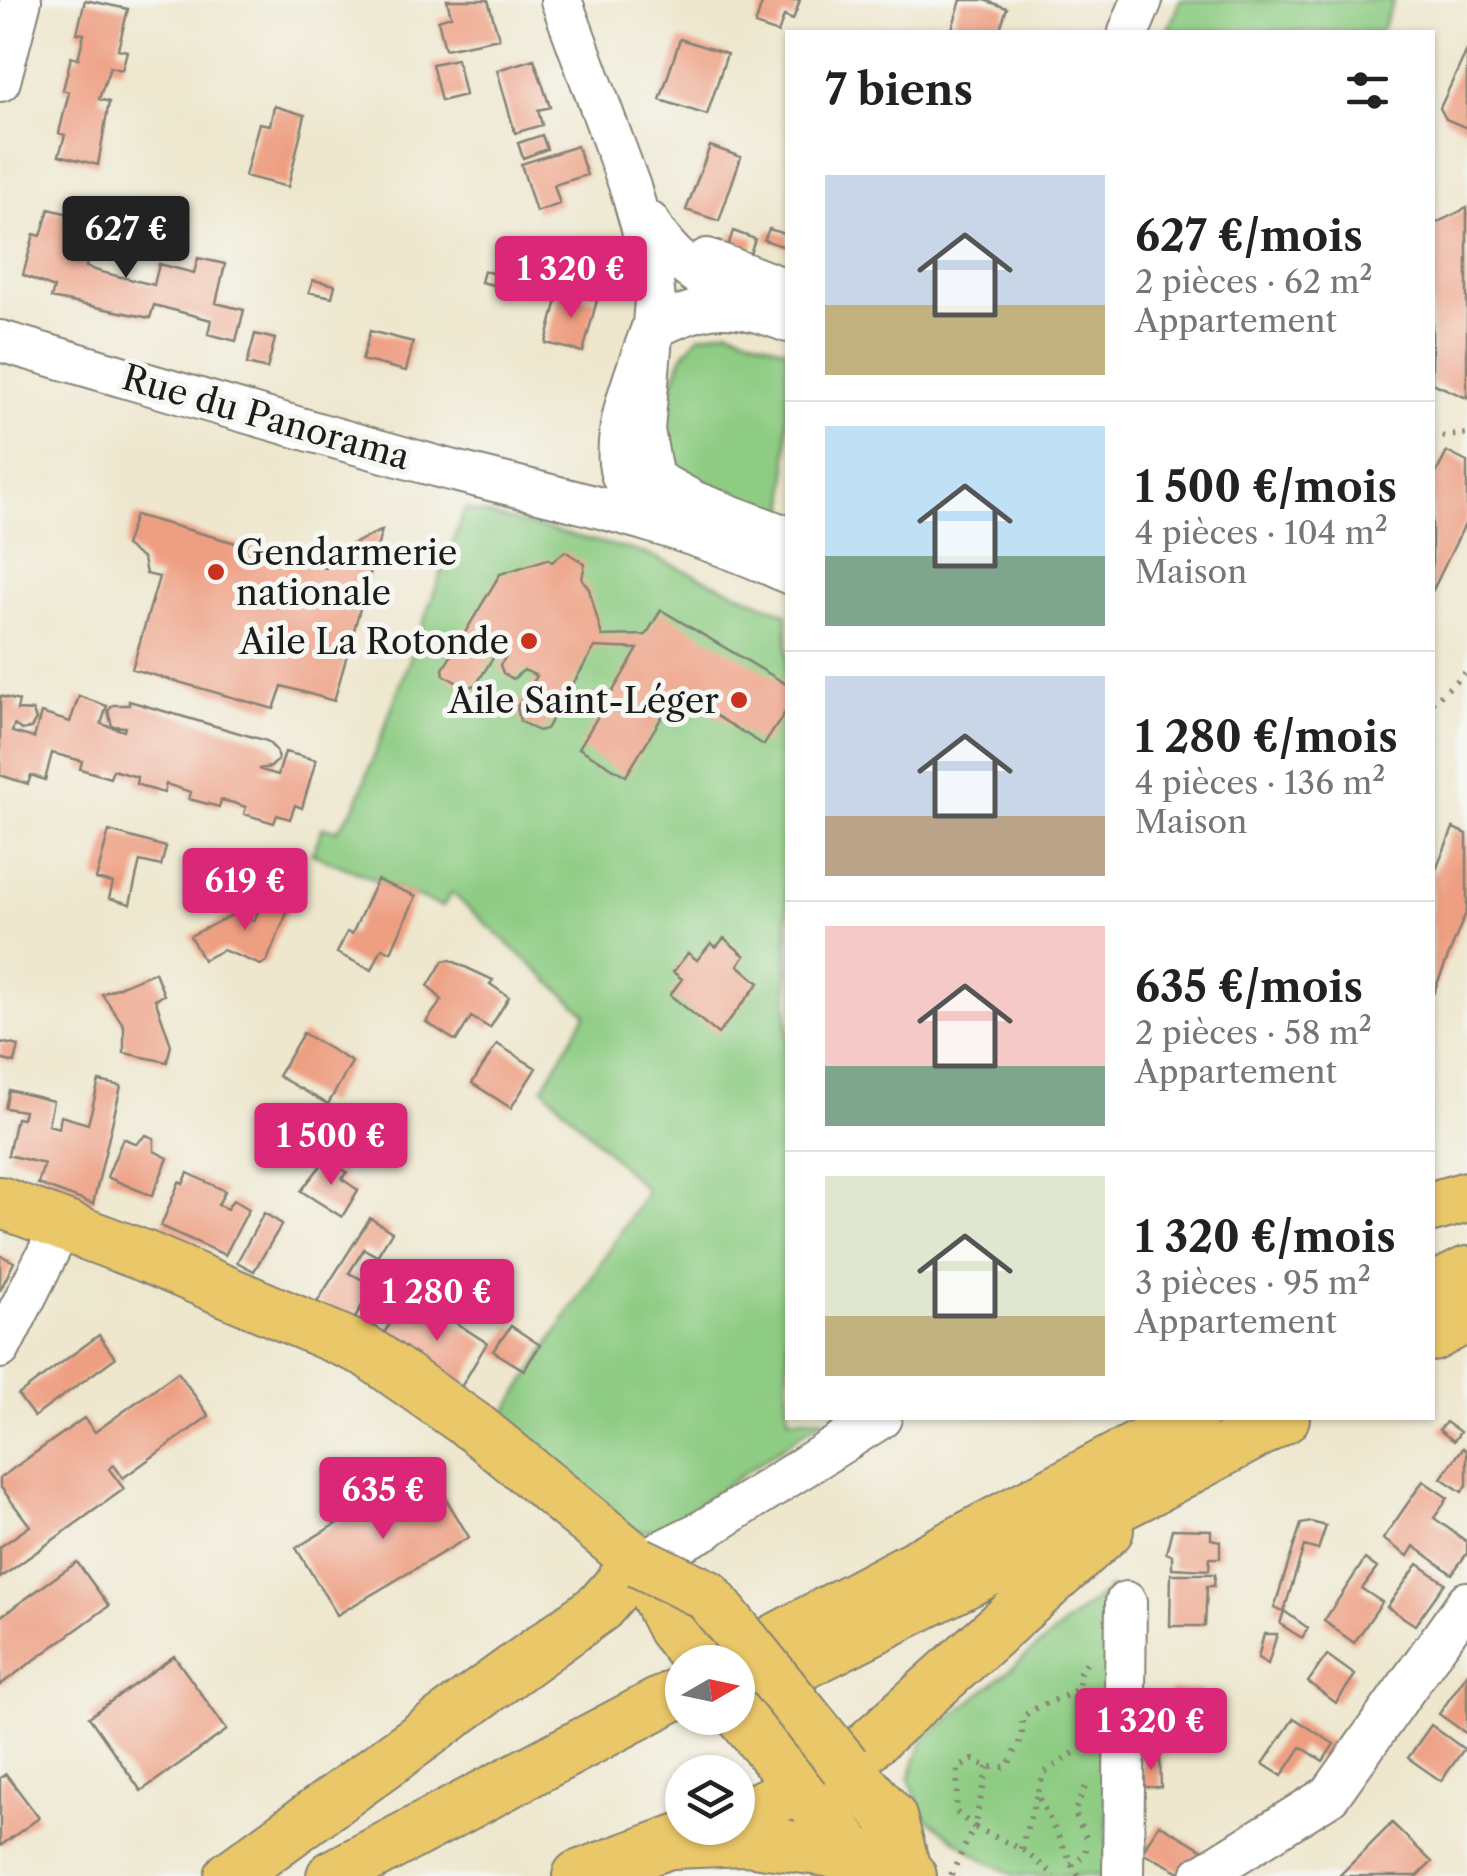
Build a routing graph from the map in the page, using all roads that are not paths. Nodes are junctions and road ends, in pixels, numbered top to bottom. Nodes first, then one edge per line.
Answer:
1 (21, 0) edge
2 (560, 0) edge
3 (1142, 0) edge
4 (1130, 30) edge
5 (0, 82) edge
6 (630, 187) junction
7 (689, 271) junction
8 (777, 307) edge
9 (661, 325) junction
10 (0, 340) edge
11 (624, 420) junction
12 (533, 492) junction
13 (650, 519) junction
14 (785, 536) edge
15 (785, 573) edge
16 (1467, 1197) edge
17 (0, 1202) edge
18 (1435, 1206) edge
19 (62, 1225) junction
20 (1467, 1272) edge
21 (1435, 1288) edge
22 (1467, 1317) edge
23 (1435, 1334) edge
24 (0, 1348) edge
25 (878, 1420) edge
26 (1188, 1420) edge
27 (1280, 1420) edge
28 (1152, 1489) junction
29 (639, 1562) junction
30 (1126, 1602) dead end
31 (1467, 1602) edge
32 (686, 1645) edge
33 (755, 1650) edge
34 (755, 1688) edge
35 (665, 1700) edge
36 (755, 1734) edge
37 (665, 1735) edge
38 (845, 1766) junction
39 (799, 1790) junction
40 (755, 1809) edge
41 (755, 1841) edge
42 (665, 1845) edge
43 (856, 1856) junction
44 (917, 1875) edge
45 (230, 1876) edge
46 (332, 1876) edge
47 (403, 1876) edge
48 (578, 1876) edge
49 (1124, 1876) edge
50 (1201, 1876) edge

1 - 5 street
2 - 6 street
3 - 4 street
6 - 7 street
6 - 9 street
7 - 8 street
7 - 9 street
8 - 9 street
9 - 11 street
9 - 14 street
10 - 12 street, Rue du Panorama
11 - 12 street
11 - 13 street
12 - 13 street, Rue du Panorama
13 - 15 street, Rue du Panorama
16 - 18 main road
17 - 19 main road
19 - 24 street
19 - 29 main road
20 - 21 main road
22 - 23 main road
25 - 29 street
26 - 33 main road
27 - 28 main road
28 - 34 main road
28 - 38 main road
29 - 32 main road
29 - 38 main road, bridge
29 - 45 main road
30 - 49 street
31 - 50 street
35 - 46 main road
36 - 39 main road
37 - 47 main road
38 - 39 main road
38 - 44 main road
39 - 40 main road
39 - 43 main road
41 - 43 main road
42 - 48 main road
43 - 44 main road

